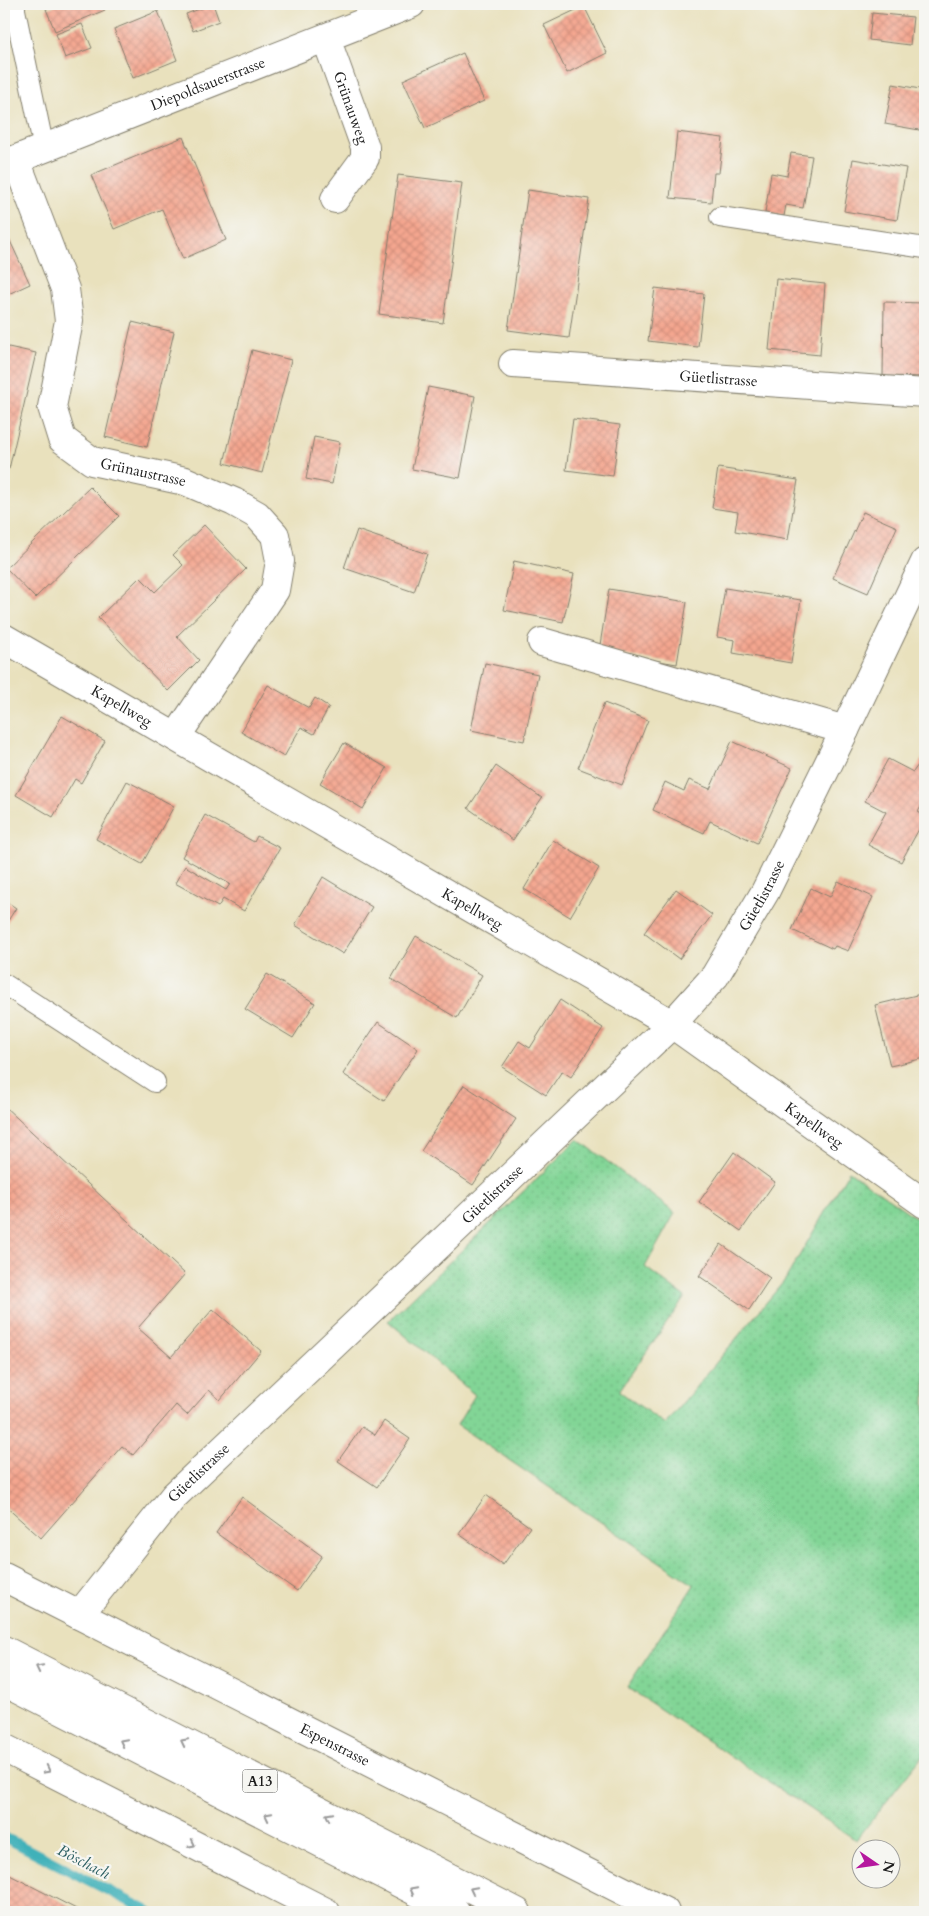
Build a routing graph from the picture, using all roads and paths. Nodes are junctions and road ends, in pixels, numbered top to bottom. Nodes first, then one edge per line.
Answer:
1 (15, 4) edge
2 (411, 4) edge
3 (326, 38) junction
4 (44, 149) junction
5 (10, 162) edge
6 (335, 199) dead end
7 (720, 217) dead end
8 (925, 248) edge
9 (513, 364) dead end
10 (925, 393) edge
11 (925, 562) edge
12 (4, 638) edge
13 (542, 642) dead end
14 (845, 730) junction
15 (176, 737) junction
16 (4, 984) edge
17 (672, 1024) junction
18 (155, 1082) dead end
19 (925, 1204) edge
20 (4, 1577) edge
21 (79, 1615) junction
22 (4, 1650) edge
23 (4, 1682) edge
24 (4, 1748) edge
25 (326, 1912) edge
26 (456, 1912) edge
27 (517, 1912) edge
28 (666, 1912) edge

1 - 4 lane
2 - 3 main road, Diepoldsauerstrasse
3 - 4 main road, Diepoldsauerstrasse
3 - 6 main road, Grünauweg
4 - 5 main road, Diepoldsauerstrasse
5 - 15 main road, Grünaustrasse
7 - 8 lane
9 - 10 main road, Güetlistrasse
11 - 14 main road, Güetlistrasse
12 - 15 main road, Kapellweg
13 - 14 main road
14 - 17 main road, Güetlistrasse
15 - 17 main road, Kapellweg
16 - 18 lane
17 - 19 main road, Kapellweg
17 - 21 main road, Güetlistrasse
20 - 21 main road, Espenstrasse
21 - 28 main road, Espenstrasse
27 -> 22 main road, A13
26 -> 23 main road, A13
24 -> 25 main road

